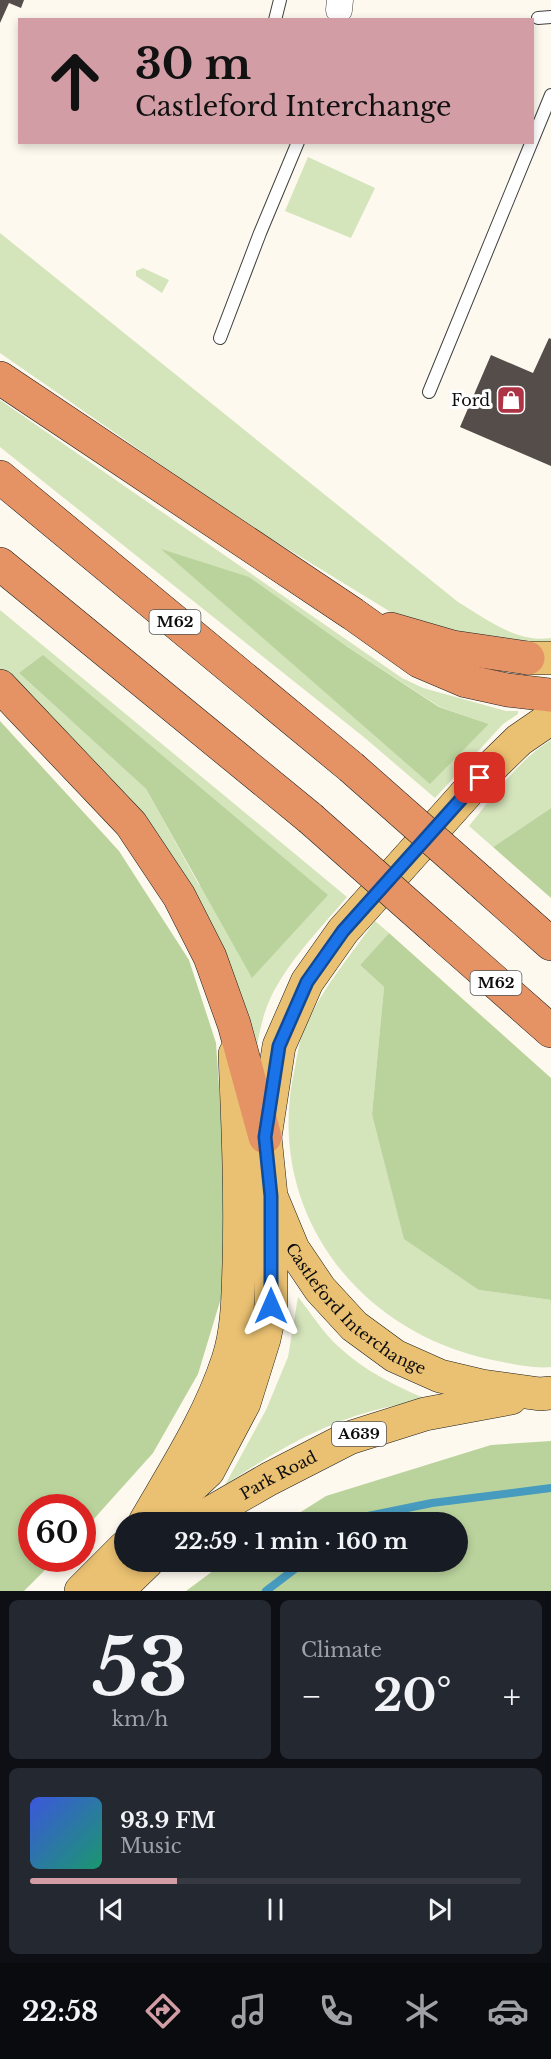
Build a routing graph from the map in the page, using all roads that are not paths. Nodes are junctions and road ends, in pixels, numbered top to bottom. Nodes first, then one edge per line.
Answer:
1 (280, 0) edge
2 (276, 18) edge
3 (551, 95) edge
4 (534, 136) edge
5 (297, 144) edge
6 (531, 144) edge
7 (220, 338) dead end
8 (0, 378) edge
9 (429, 392) dead end
10 (0, 477) edge
11 (0, 564) edge
12 (353, 614) junction
13 (539, 658) edge
14 (0, 686) edge
15 (551, 695) edge
16 (551, 718) edge
17 (551, 944) edge
18 (234, 1024) junction
19 (551, 1031) edge
20 (265, 1137) junction
21 (271, 1196) junction
22 (545, 1393) edge
23 (151, 1512) edge
24 (163, 1512) edge
25 (212, 1512) edge
26 (114, 1572) edge
27 (129, 1572) edge
28 (81, 1591) edge
29 (117, 1591) edge

1 - 2 lane
3 - 4 lane
5 - 7 lane
6 - 9 lane
8 - 12 highway
10 - 17 highway, M62, bridge
11 - 19 highway, M62, bridge
12 - 13 highway
12 - 15 highway
14 - 18 highway
16 - 20 main road, Castleford Interchange / A639
18 - 20 highway
18 - 23 main road
20 - 21 main road, Castleford Interchange / A639
21 - 22 main road, Castleford Interchange / A639
21 - 24 main road, A639
22 - 25 main road, Park Road / A639
26 - 28 main road
27 - 29 main road

